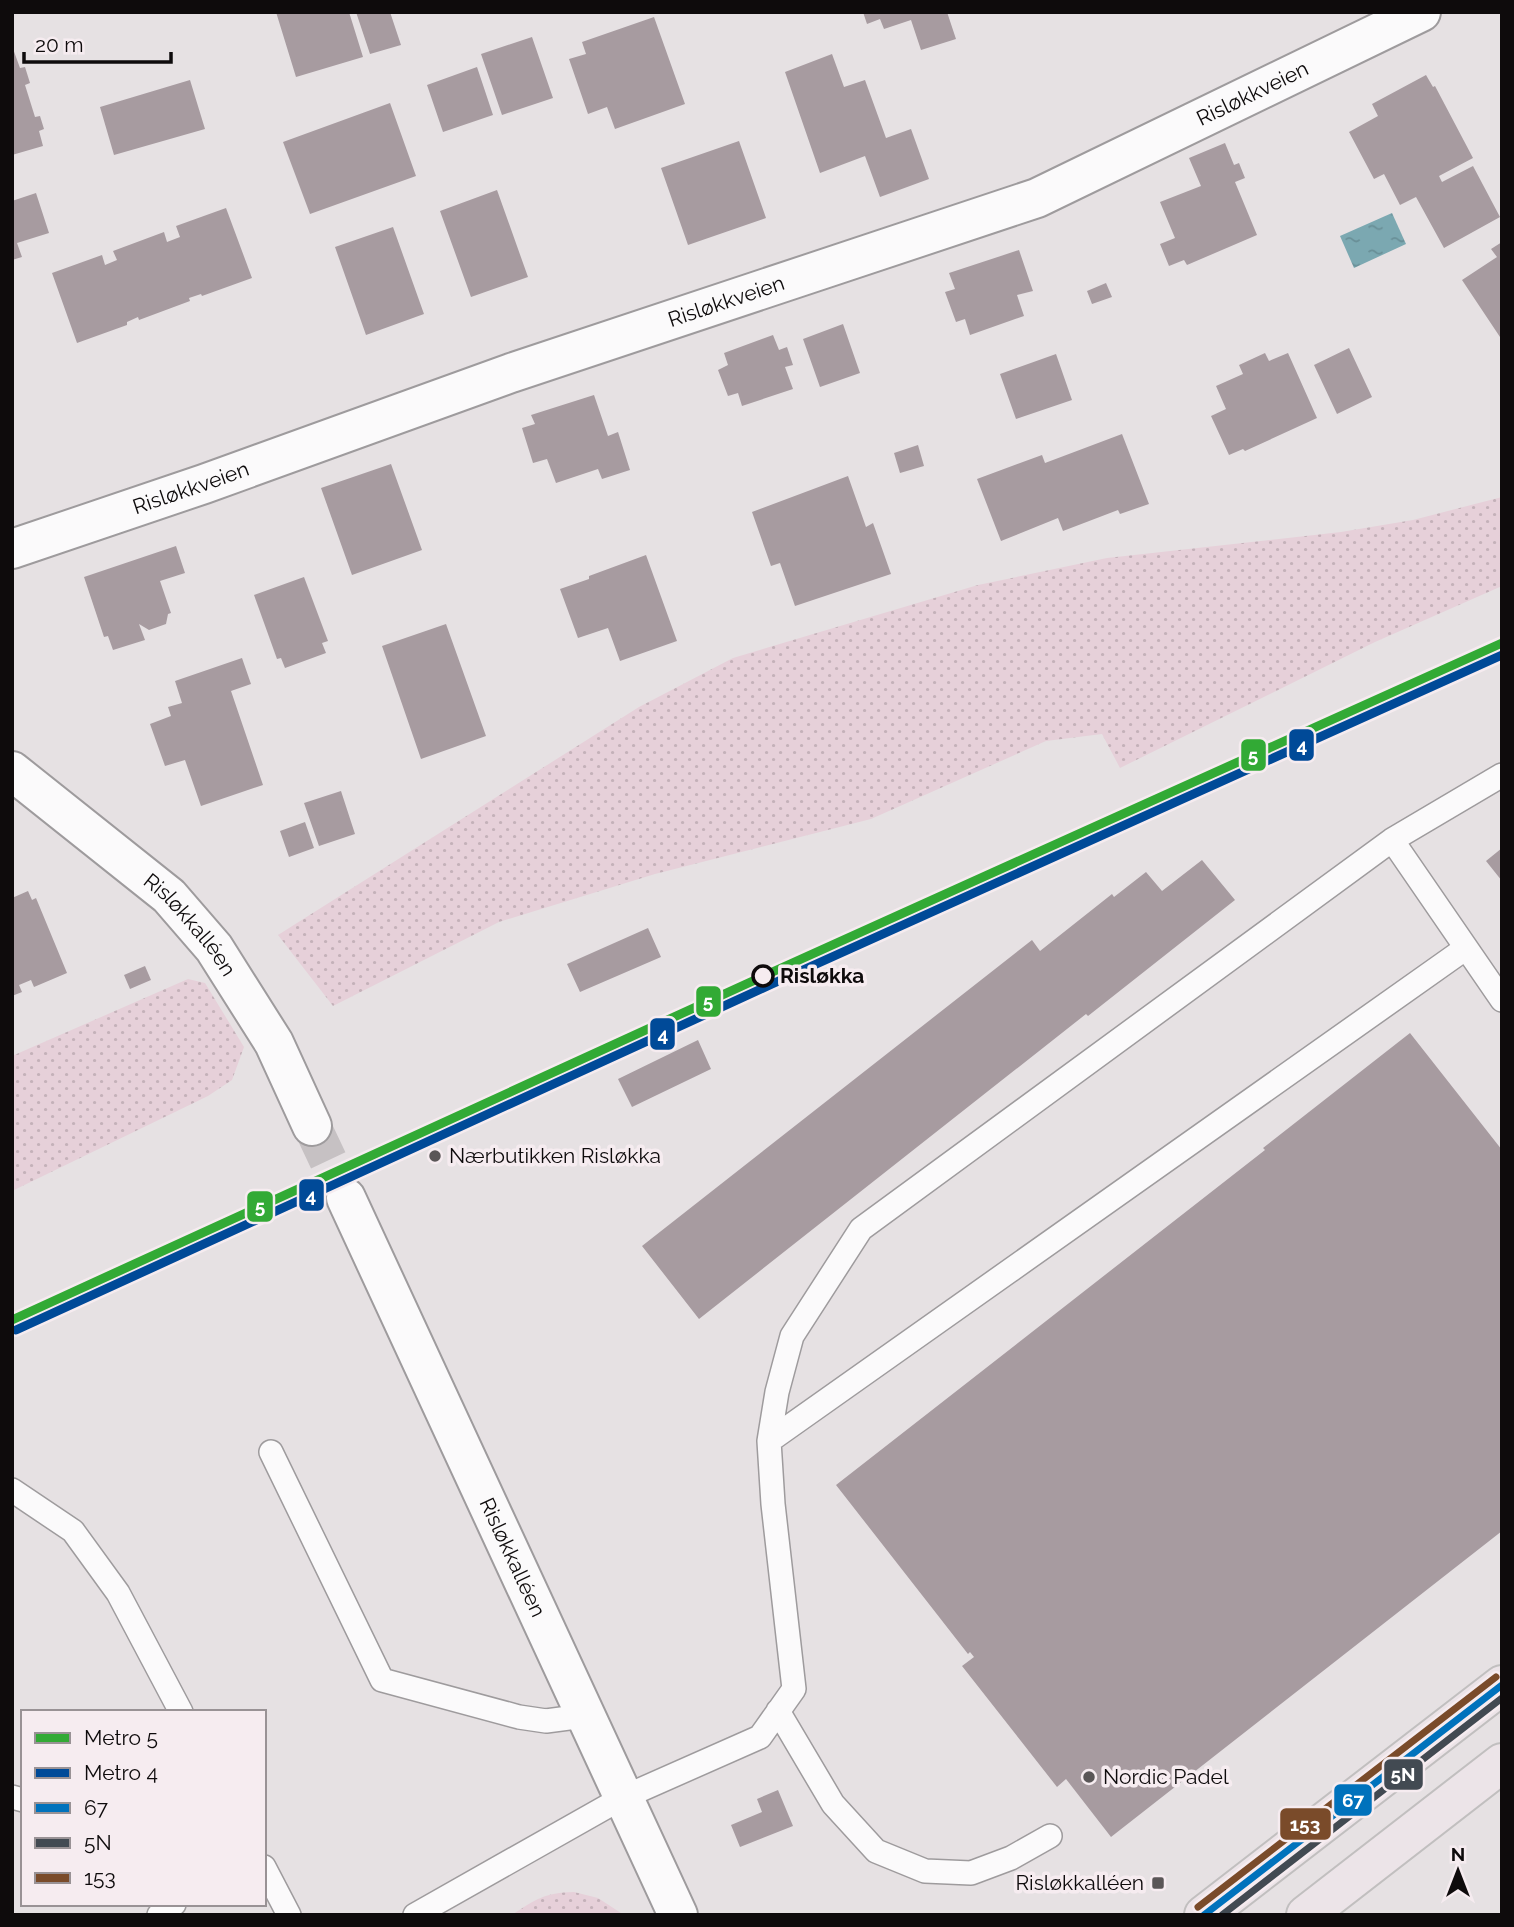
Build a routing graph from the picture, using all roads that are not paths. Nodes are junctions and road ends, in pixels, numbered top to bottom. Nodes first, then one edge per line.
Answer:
1 (1414, 14) edge
2 (12, 549) edge
3 (12, 771) edge
4 (1502, 775) edge
5 (1392, 840) junction
6 (1466, 948) junction
7 (1502, 1000) edge
8 (312, 1126) tunnel mouth
9 (346, 1198) tunnel mouth
10 (769, 1441) junction
11 (271, 1452) dead end
12 (12, 1490) edge
13 (1502, 1685) edge
14 (180, 1710) edge
15 (778, 1711) junction
16 (584, 1716) junction
17 (1502, 1763) edge
18 (622, 1798) junction
19 (1050, 1836) dead end
20 (266, 1874) edge
21 (445, 1908) edge
22 (289, 1915) edge
23 (415, 1915) edge
24 (678, 1915) edge
25 (1204, 1915) edge
26 (1306, 1915) edge

1 - 2 street, Risløkkveien
3 - 8 street, Risløkkalléen
4 - 5 lane
5 - 6 lane
5 - 10 lane
6 - 7 lane
6 - 10 lane
9 - 16 street, Risløkkalléen
10 - 15 lane
11 - 16 lane
12 - 14 lane
13 - 25 highway
15 - 18 lane
15 - 19 lane
16 - 18 street, Risløkkalléen
17 - 26 highway
18 - 21 lane
18 - 24 street, Risløkkalléen
20 - 22 lane
21 - 23 lane

